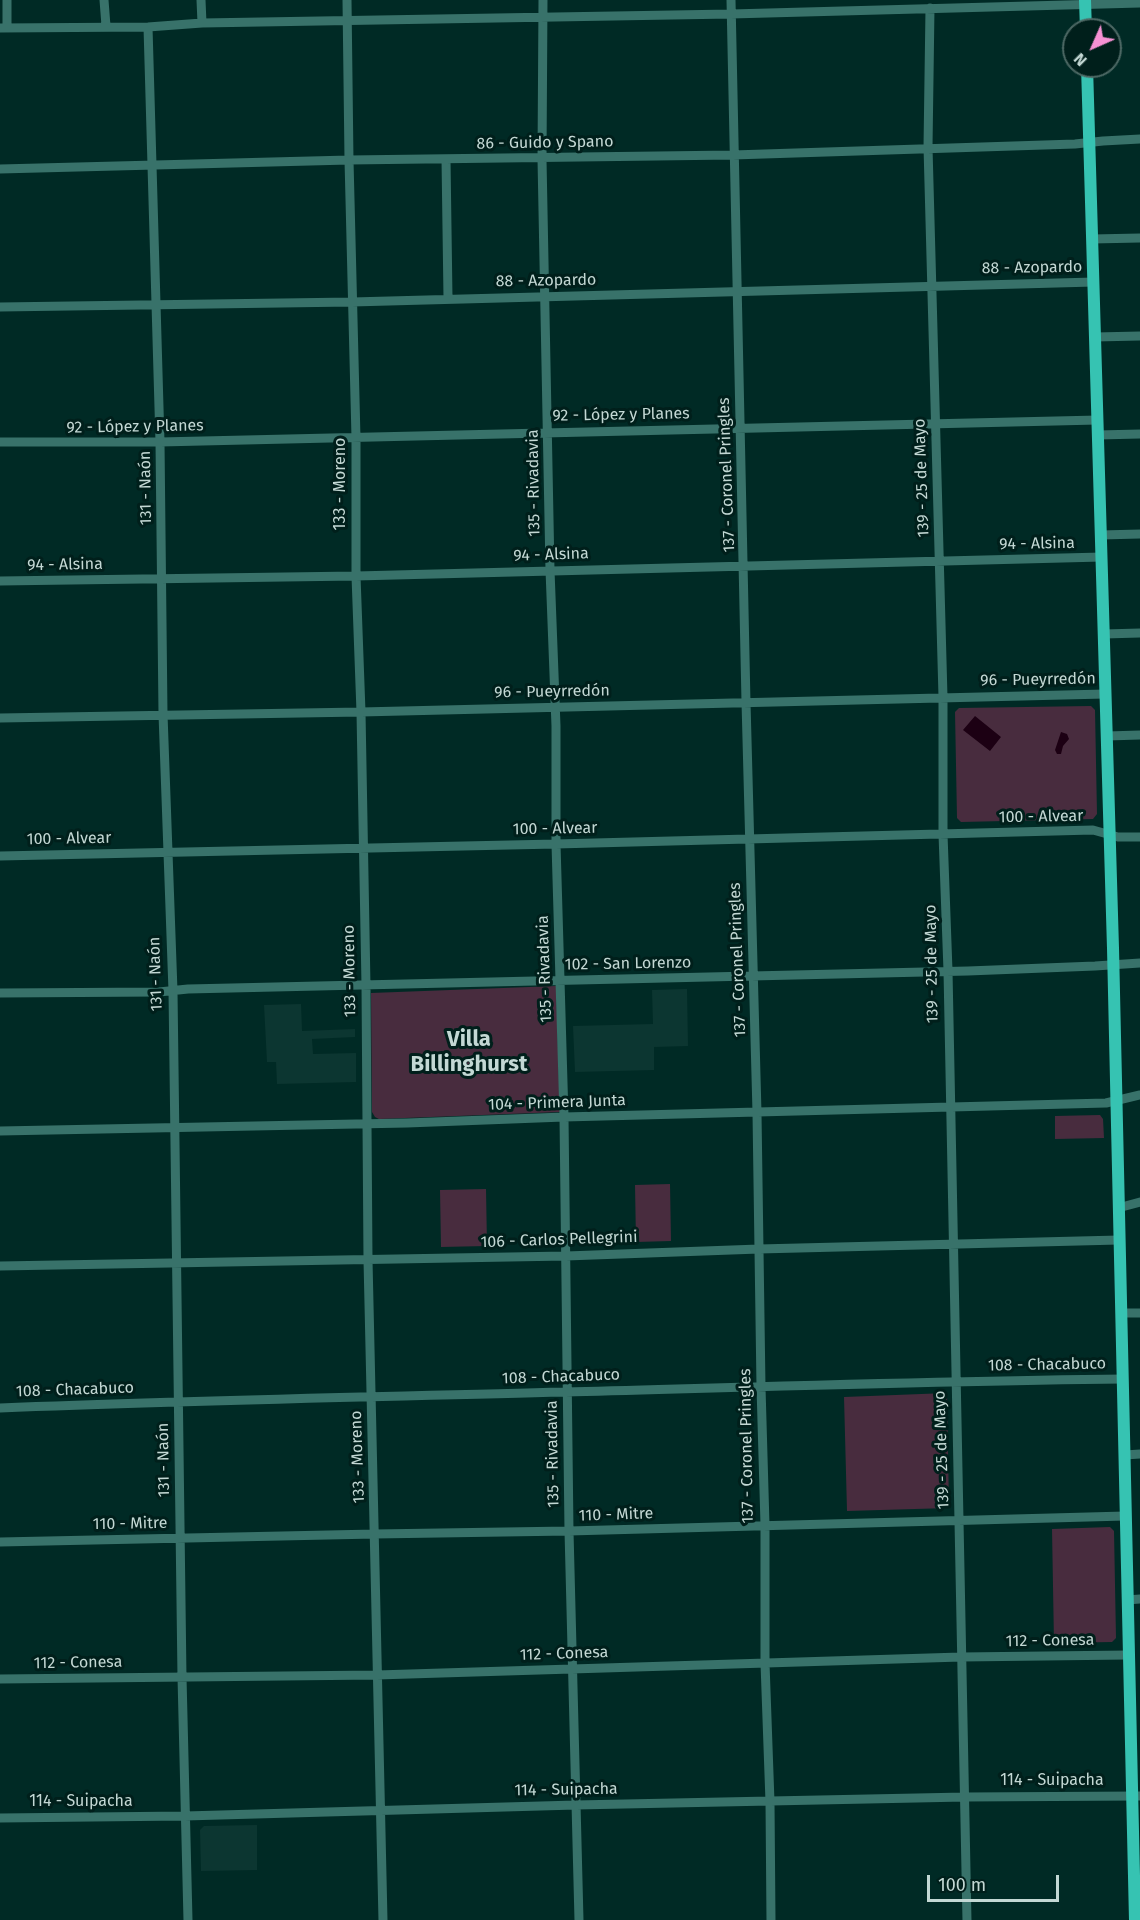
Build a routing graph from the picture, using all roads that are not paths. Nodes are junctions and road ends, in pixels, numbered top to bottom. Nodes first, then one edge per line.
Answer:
1 (7, 0) edge
2 (104, 0) edge
3 (201, 0) edge
4 (347, 0) edge
5 (543, 0) edge
6 (731, 0) edge
7 (1085, 2) edge
8 (1140, 3) edge
9 (882, 4) edge
10 (930, 8) junction
11 (731, 14) junction
12 (543, 17) junction
13 (1086, 18) edge
14 (347, 21) junction
15 (202, 23) junction
16 (105, 27) junction
17 (148, 27) junction
18 (4, 28) edge
19 (1087, 78) edge
20 (1140, 139) edge
21 (1089, 142) junction
22 (928, 147) junction
23 (733, 155) junction
24 (446, 159) junction
25 (542, 159) junction
26 (349, 160) junction
27 (151, 165) junction
28 (0, 169) edge
29 (1140, 238) edge
30 (1092, 239) junction
31 (1094, 282) junction
32 (930, 285) junction
33 (737, 290) junction
34 (545, 297) junction
35 (448, 298) junction
36 (352, 302) junction
37 (155, 304) junction
38 (0, 307) edge
39 (1140, 336) edge
40 (1095, 337) junction
41 (1098, 420) junction
42 (936, 424) junction
43 (741, 428) junction
44 (548, 432) junction
45 (1140, 434) edge
46 (1098, 435) junction
47 (356, 438) junction
48 (0, 442) edge
49 (160, 442) junction
50 (1140, 534) edge
51 (1101, 536) junction
52 (1102, 557) junction
53 (939, 561) junction
54 (744, 565) junction
55 (550, 570) junction
56 (356, 576) junction
57 (162, 579) junction
58 (0, 581) edge
59 (1140, 633) edge
60 (1104, 634) junction
61 (1105, 694) junction
62 (943, 696) junction
63 (746, 702) junction
64 (554, 706) junction
65 (361, 712) junction
66 (164, 714) junction
67 (0, 718) edge
68 (1140, 735) edge
69 (1107, 736) junction
70 (943, 834) junction
71 (1109, 834) junction
72 (1140, 837) edge
73 (750, 839) junction
74 (556, 844) junction
75 (363, 848) junction
76 (168, 852) junction
77 (0, 856) edge
78 (1140, 963) edge
79 (1113, 964) junction
80 (948, 971) junction
81 (754, 976) junction
82 (561, 980) junction
83 (366, 986) junction
84 (172, 991) junction
85 (0, 993) edge
86 (1140, 1095) edge
87 (1115, 1102) junction
88 (950, 1106) junction
89 (757, 1113) junction
90 (564, 1117) junction
91 (367, 1123) junction
92 (173, 1128) junction
93 (0, 1131) edge
94 (1140, 1202) edge
95 (1118, 1208) junction
96 (1119, 1240) junction
97 (953, 1244) junction
98 (759, 1249) junction
99 (566, 1256) junction
100 (368, 1260) junction
101 (176, 1262) junction
102 (0, 1266) edge
103 (1122, 1313) junction
104 (1140, 1313) edge
105 (1124, 1378) junction
106 (955, 1381) junction
107 (761, 1387) junction
108 (567, 1392) junction
109 (371, 1397) junction
110 (178, 1401) junction
111 (0, 1408) edge
112 (1125, 1455) junction
113 (1140, 1455) edge
114 (1125, 1516) junction
115 (959, 1521) junction
116 (765, 1525) junction
117 (569, 1531) junction
118 (375, 1534) junction
119 (180, 1538) junction
120 (0, 1542) edge
121 (1140, 1599) edge
122 (1127, 1600) junction
123 (1128, 1655) junction
124 (961, 1657) junction
125 (765, 1663) junction
126 (573, 1669) junction
127 (377, 1675) junction
128 (182, 1677) junction
129 (0, 1679) edge
130 (1135, 1697) edge
131 (1136, 1796) edge
132 (965, 1797) junction
133 (770, 1802) junction
134 (576, 1805) junction
135 (381, 1810) junction
136 (185, 1816) junction
137 (0, 1818) edge
138 (1137, 1896) edge
139 (188, 1920) edge
140 (383, 1920) edge
141 (579, 1920) edge
142 (771, 1920) edge
143 (967, 1920) edge
144 (1135, 1920) edge

1 - 18 street
2 - 16 street
3 - 15 street
4 - 14 street, 133 - Moreno
5 - 12 street, 135 - Rivadavia
6 - 11 street, 137 - Coronel Pringles
7 - 8 street
7 - 10 street
7 - 13 main road
9 - 10 street
9 - 11 street
10 - 22 street, 139 - 25 de Mayo
11 - 12 street
11 - 23 street, 137 - Coronel Pringles
12 - 14 street
12 - 25 street, 135 - Rivadavia
14 - 15 street
14 - 26 street, 133 - Moreno
15 - 17 street
16 - 17 street
16 - 18 street
17 - 27 street, 131 - Naón
19 - 21 main road
20 - 21 street, 86 - Guido y Spano
21 - 22 street, 86 - Guido y Spano
21 - 30 main road
22 - 23 street, 86 - Guido y Spano
22 - 32 street, 139 - 25 de Mayo
23 - 25 street, 86 - Guido y Spano
23 - 33 street, 137 - Coronel Pringles
24 - 25 street, 86 - Guido y Spano
24 - 26 street, 86 - Guido y Spano
24 - 35 street
25 - 34 street, 135 - Rivadavia
26 - 27 street, 86 - Guido y Spano
26 - 36 street, 133 - Moreno
27 - 28 street, 86 - Guido y Spano
27 - 37 street, 131 - Naón
29 - 30 street
30 - 31 main road
31 - 32 street, 88 - Azopardo
31 - 40 main road
32 - 33 street, 88 - Azopardo
32 - 42 street, 139 - 25 de Mayo
33 - 34 street, 88 - Azopardo
33 - 43 street, 137 - Coronel Pringles
34 - 35 street, 88 - Azopardo
34 - 44 street, 135 - Rivadavia
35 - 36 street, 88 - Azopardo
36 - 37 street, 88 - Azopardo
36 - 47 street, 133 - Moreno
37 - 38 street, 88 - Azopardo
37 - 49 street, 131 - Naón
39 - 40 street
40 - 41 main road
41 - 42 street, 92 - López y Planes
41 - 46 main road
42 - 43 street, 92 - López y Planes
42 - 53 street, 139 - 25 de Mayo
43 - 44 street, 92 - López y Planes
43 - 54 street, 137 - Coronel Pringles
44 - 47 street, 92 - López y Planes
44 - 55 street, 135 - Rivadavia
45 - 46 street
46 - 51 main road
47 - 49 street, 92 - López y Planes
47 - 56 street, 133 - Moreno
48 - 49 street, 92 - López y Planes
49 - 57 street, 131 - Naón
50 - 51 street
51 - 52 main road
52 - 53 street, 94 - Alsina
52 - 60 main road
53 - 54 street, 94 - Alsina
53 - 62 street, 139 - 25 de Mayo
54 - 55 street, 94 - Alsina
54 - 63 street, 137 - Coronel Pringles
55 - 56 street, 94 - Alsina
55 - 64 street, 135 - Rivadavia
56 - 57 street, 94 - Alsina
56 - 65 street, 133 - Moreno
57 - 58 street, 94 - Alsina
57 - 66 street, 131 - Naón
59 - 60 street
60 - 61 main road
61 - 62 street, 96 - Pueyrredón
61 - 69 main road
62 - 63 street, 96 - Pueyrredón
62 - 70 street, 139 - 25 de Mayo
63 - 64 street, 96 - Pueyrredón
63 - 73 street, 137 - Coronel Pringles
64 - 65 street, 96 - Pueyrredón
64 - 74 street, 135 - Rivadavia
65 - 66 street, 96 - Pueyrredón
65 - 75 street, 133 - Moreno
66 - 67 street, 96 - Pueyrredón
66 - 76 street, 131 - Naón
68 - 69 street
69 - 71 main road
70 - 71 street, 100 - Alvear
70 - 73 street, 100 - Alvear
70 - 80 street, 139 - 25 de Mayo
71 - 72 street, 100 - Alvear
71 - 79 main road
73 - 74 street, 100 - Alvear
73 - 81 street, 137 - Coronel Pringles
74 - 75 street, 100 - Alvear
74 - 82 street, 135 - Rivadavia
75 - 76 street, 100 - Alvear
75 - 83 street, 133 - Moreno
76 - 77 street, 100 - Alvear
76 - 84 street, 131 - Naón
78 - 79 street, 102 - San Lorenzo
79 - 80 street, 102 - San Lorenzo
79 - 87 main road
80 - 81 street, 102 - San Lorenzo
80 - 88 street, 139 - 25 de Mayo
81 - 82 street, 102 - San Lorenzo
81 - 89 street, 137 - Coronel Pringles
82 - 83 street, 102 - San Lorenzo
82 - 90 street, 135 - Rivadavia
83 - 84 street, 102 - San Lorenzo
83 - 91 street, 133 - Moreno
84 - 85 street, 102 - San Lorenzo
84 - 92 street, 131 - Naón
86 - 87 street, 104 - Primera Junta
87 - 88 street, 104 - Primera Junta
87 - 95 main road
88 - 89 street, 104 - Primera Junta
88 - 97 street, 139 - 25 de Mayo
89 - 90 street, 104 - Primera Junta
89 - 98 street, 137 - Coronel Pringles
90 - 91 street, 104 - Primera Junta
90 - 99 street, 135 - Rivadavia
91 - 92 street, 104 - Primera Junta
91 - 100 street, 133 - Moreno
92 - 93 street, 104 - Primera Junta
92 - 101 street, 131 - Naón
94 - 95 street
95 - 96 main road
96 - 97 street, 106 - Carlos Pellegrini
96 - 103 main road
97 - 98 street, 106 - Carlos Pellegrini
97 - 106 street, 139 - 25 de Mayo
98 - 99 street, 106 - Carlos Pellegrini
98 - 107 street, 137 - Coronel Pringles
99 - 100 street, 106 - Carlos Pellegrini
99 - 108 street, 135 - Rivadavia
100 - 101 street, 106 - Carlos Pellegrini
100 - 109 street, 133 - Moreno
101 - 102 street, 106 - Carlos Pellegrini
101 - 110 street, 131 - Naón
103 - 104 street
103 - 105 main road
105 - 106 street, 108 - Chacabuco
105 - 112 main road
106 - 107 street, 108 - Chacabuco
106 - 115 street, 139 - 25 de Mayo
107 - 108 street, 108 - Chacabuco
107 - 116 street, 137 - Coronel Pringles
108 - 109 street, 108 - Chacabuco
108 - 117 street, 135 - Rivadavia
109 - 110 street, 108 - Chacabuco
109 - 118 street, 133 - Moreno
110 - 111 street, 108 - Chacabuco
110 - 119 street, 131 - Naón
112 - 113 street
112 - 114 main road
114 - 115 street, 110 - Mitre
114 - 122 main road
115 - 116 street, 110 - Mitre
115 - 124 street, 139 - 25 de Mayo
116 - 117 street, 110 - Mitre
116 - 125 street, 137 - Coronel Pringles
117 - 118 street, 110 - Mitre
117 - 126 street, 135 - Rivadavia
118 - 119 street, 110 - Mitre
118 - 127 street, 133 - Moreno
119 - 120 street, 110 - Mitre
119 - 128 street, 131 - Naón
121 - 122 street
122 - 123 main road
123 - 124 street, 112 - Conesa
123 - 130 main road
124 - 125 street, 112 - Conesa
124 - 132 street, 139 - 25 de Mayo
125 - 126 street, 112 - Conesa
125 - 133 street, 137 - Coronel Pringles
126 - 127 street, 112 - Conesa
126 - 134 street, 135 - Rivadavia
127 - 128 street, 112 - Conesa
127 - 135 street, 133 - Moreno
128 - 129 street, 112 - Conesa
128 - 136 street, 131 - Naón
130 - 131 main road
131 - 132 street, 114 - Suipacha
131 - 138 main road
132 - 133 street, 114 - Suipacha
132 - 143 street, 139 - 25 de Mayo
133 - 134 street, 114 - Suipacha
133 - 142 street, 137 - Coronel Pringles
134 - 135 street, 114 - Suipacha
134 - 141 street, 135 - Rivadavia
135 - 136 street, 114 - Suipacha
135 - 140 street, 133 - Moreno
136 - 137 street, 114 - Suipacha
136 - 139 street, 131 - Naón
138 - 144 main road

